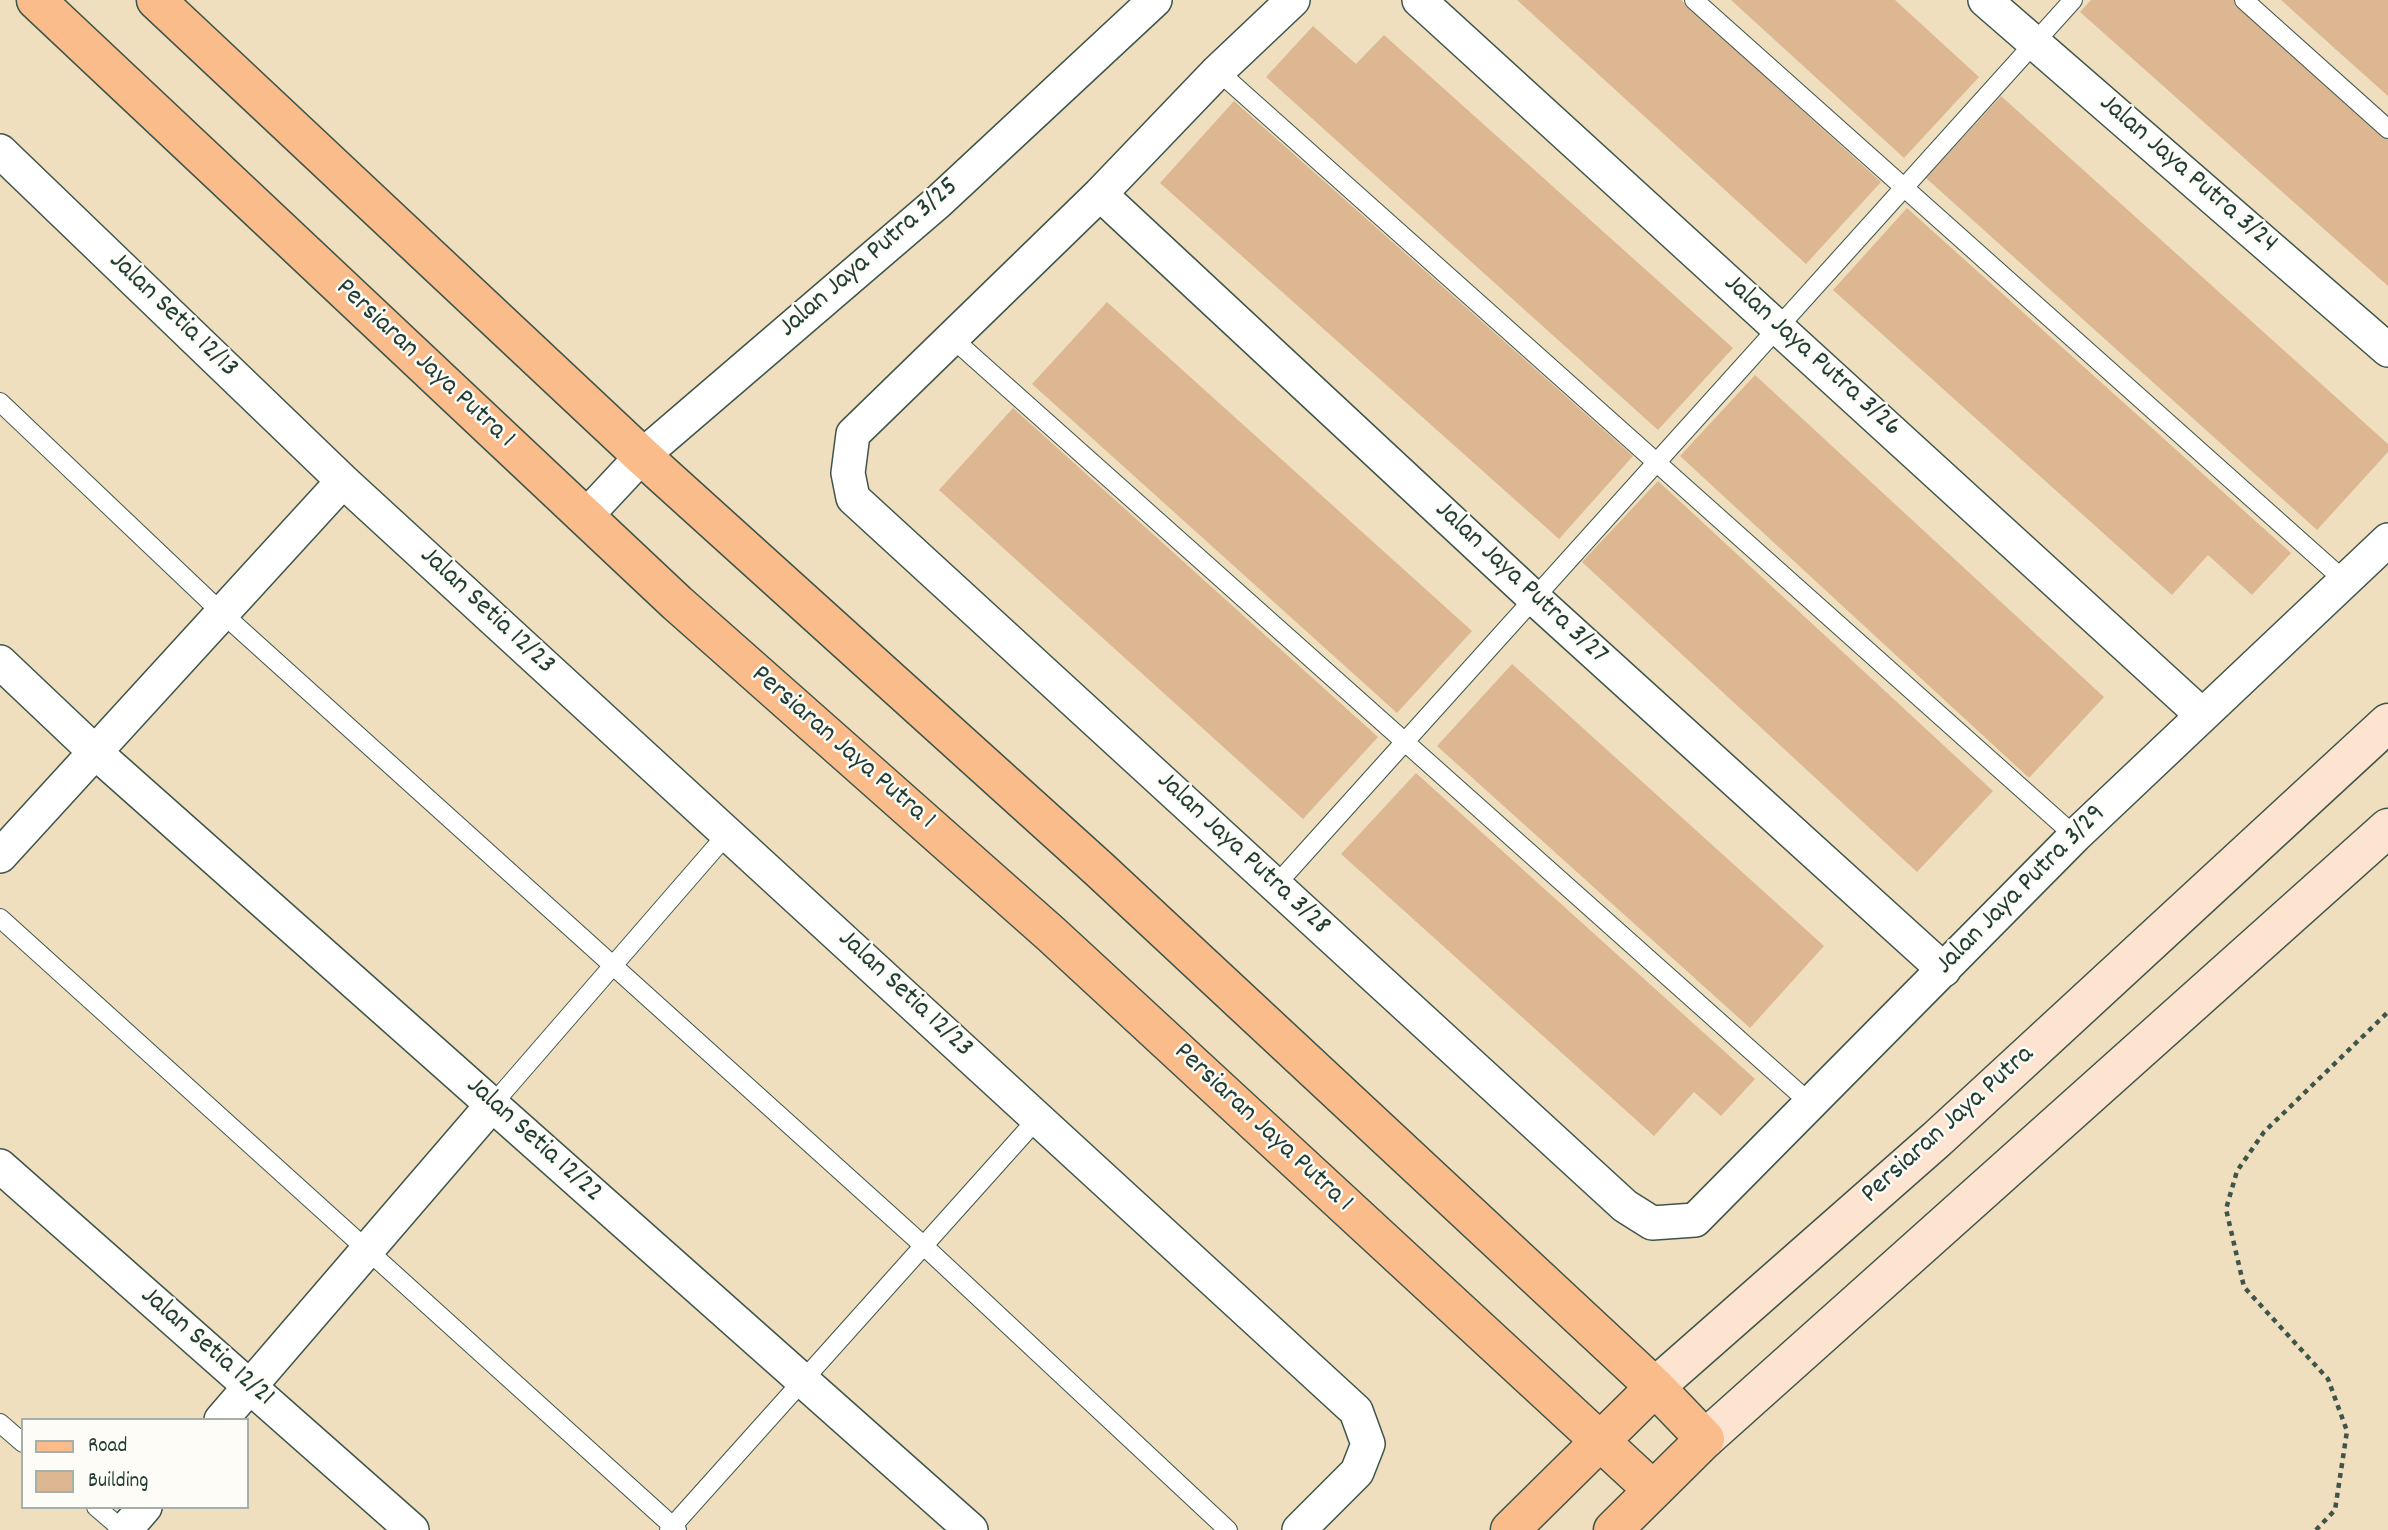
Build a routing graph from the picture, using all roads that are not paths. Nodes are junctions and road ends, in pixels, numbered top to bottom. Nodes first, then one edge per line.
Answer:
1 (36, 0) edge
2 (156, 0) edge
3 (1155, 0) edge
4 (1293, 0) edge
5 (1419, 0) edge
6 (1694, 0) edge
7 (1985, 0) edge
8 (2073, 0) edge
9 (2244, 0) edge
10 (2035, 43) junction
11 (1218, 71) junction
12 (2388, 129) edge
13 (0, 150) edge
14 (1904, 188) junction
15 (1101, 194) junction
16 (1779, 328) junction
17 (952, 338) junction
18 (2388, 350) edge
19 (0, 402) edge
20 (642, 456) junction
21 (1656, 463) junction
22 (343, 481) junction
23 (585, 517) junction
24 (2388, 540) edge
25 (2346, 582) junction
26 (1534, 598) junction
27 (222, 613) junction
28 (0, 662) edge
29 (2202, 715) junction
30 (2388, 723) edge
31 (1405, 742) junction
32 (95, 752) junction
33 (2388, 828) edge
34 (727, 833) junction
35 (2075, 836) junction
36 (0, 856) edge
37 (1275, 886) junction
38 (0, 918) edge
39 (613, 966) junction
40 (1944, 970) junction
41 (1811, 1104) junction
42 (492, 1105) junction
43 (1038, 1118) junction
44 (0, 1166) edge
45 (1652, 1223) joint
46 (924, 1246) junction
47 (368, 1250) junction
48 (802, 1380) junction
49 (250, 1386) junction
50 (1655, 1387) junction
51 (222, 1418) edge
52 (0, 1423) edge
53 (1705, 1439) junction
54 (21, 1441) edge
55 (1599, 1442) junction
56 (1653, 1490) junction
57 (98, 1509) edge
58 (143, 1509) edge
59 (673, 1529) edge
60 (124, 1530) edge
61 (412, 1530) edge
62 (971, 1530) edge
63 (1228, 1530) edge
64 (1299, 1530) edge
65 (1510, 1530) edge
66 (1613, 1530) edge

1 - 23 main road, Persiaran Jaya Putra 1
2 - 20 main road
3 - 20 street, Jalan Jaya Putra 3/25
4 - 11 street
5 - 16 street, Jalan Jaya Putra 3/26
6 - 14 lane
7 - 10 street, Jalan Jaya Putra 3/24
8 - 10 lane
9 - 12 lane
10 - 14 lane
10 - 18 street, Jalan Jaya Putra 3/24
11 - 15 street
11 - 21 lane
13 - 22 street, Jalan Setia 12/13
14 - 16 lane
14 - 25 lane
15 - 17 street
15 - 26 street, Jalan Jaya Putra 3/27
16 - 21 lane
16 - 29 street, Jalan Jaya Putra 3/26
17 - 31 lane
17 - 37 street, Jalan Jaya Putra 3/28
19 - 27 lane
20 - 23 street, Jalan Jaya Putra 3/25
20 - 50 main road
21 - 26 lane
21 - 35 lane
22 - 27 street
22 - 34 street, Jalan Setia 12/23
23 - 55 main road, Persiaran Jaya Putra 1
24 - 25 street, Jalan Jaya Putra 3/29
25 - 29 street, Jalan Jaya Putra 3/29
26 - 31 lane
26 - 40 street, Jalan Jaya Putra 3/27
27 - 32 street
27 - 39 lane
28 - 32 street, Jalan Setia 12/22
29 - 35 street, Jalan Jaya Putra 3/29
30 - 50 street, Persiaran Jaya Putra
31 - 37 lane
31 - 41 lane
32 - 36 street
32 - 42 street, Jalan Setia 12/22
33 - 53 street
34 - 39 lane
34 - 43 street, Jalan Setia 12/23
35 - 40 street, Jalan Jaya Putra 3/29
37 - 45 street, Jalan Jaya Putra 3/28
38 - 47 lane
39 - 42 lane
39 - 46 lane
40 - 41 street, Jalan Jaya Putra 3/29
41 - 45 street, Jalan Jaya Putra 3/29
42 - 47 street
42 - 48 street, Jalan Setia 12/22
43 - 46 lane
43 - 64 street, Jalan Setia 12/23
44 - 49 street, Jalan Setia 12/21
46 - 48 lane
46 - 63 lane
47 - 49 street
47 - 59 lane
48 - 59 lane
48 - 62 street, Jalan Setia 12/22
49 - 51 street
49 - 61 street, Jalan Setia 12/21
50 - 53 main road
50 - 55 main road, Persiaran Jaya Putra
52 - 54 lane
53 - 56 main road
55 - 56 main road, Persiaran Jaya Putra 1
55 - 65 main road, Persiaran Jaya Putra
56 - 66 main road
57 - 60 lane
58 - 60 street

